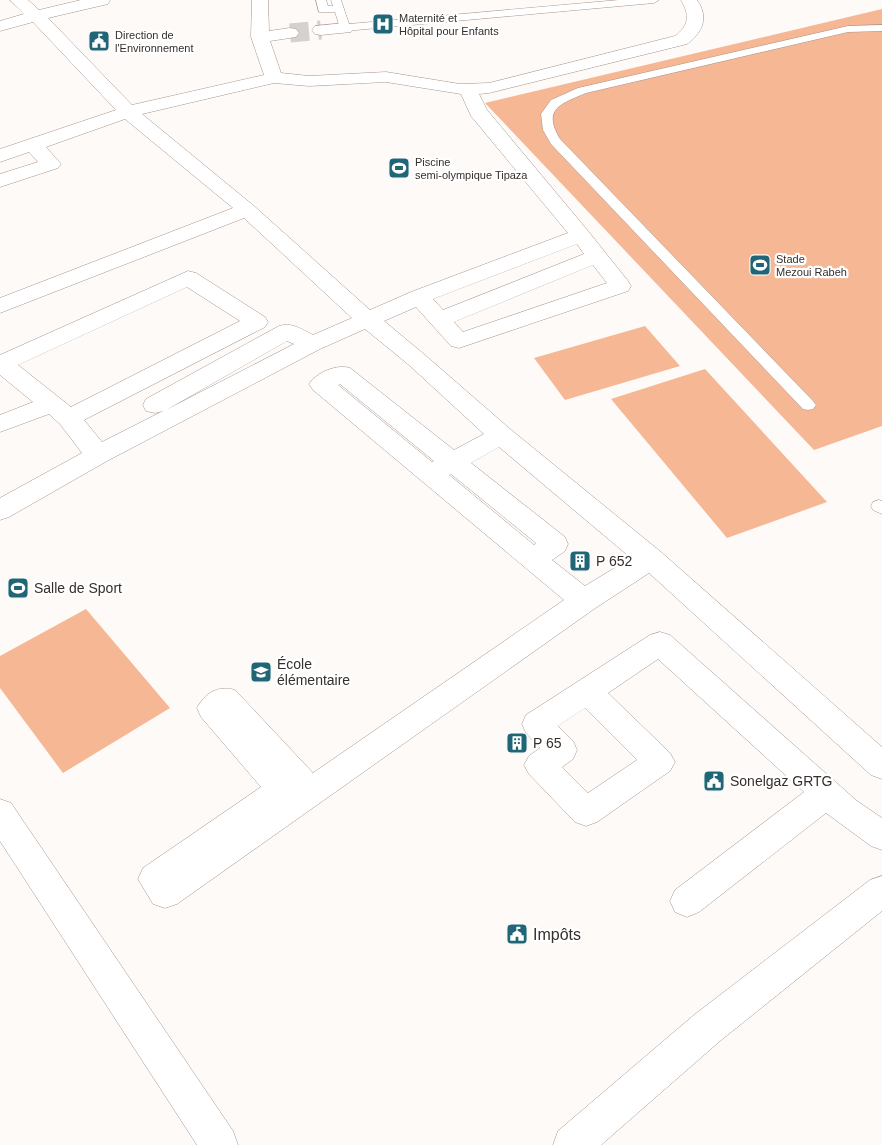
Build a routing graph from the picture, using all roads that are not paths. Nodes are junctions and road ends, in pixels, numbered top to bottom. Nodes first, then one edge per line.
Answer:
1 (18, 0) edge
2 (102, 0) edge
3 (260, 0) edge
4 (320, 0) edge
5 (654, 0) edge
6 (689, 0) edge
7 (338, 4) edge
8 (36, 16) junction
9 (0, 26) edge
10 (345, 28) junction
11 (882, 28) edge
12 (321, 30) tunnel mouth
13 (290, 34) tunnel mouth
14 (260, 37) junction
15 (274, 78) junction
16 (468, 90) junction
17 (128, 112) junction
18 (33, 145) junction
19 (0, 156) edge
20 (0, 181) edge
21 (248, 210) junction
22 (580, 235) junction
23 (597, 256) junction
24 (419, 297) junction
25 (0, 306) edge
26 (367, 319) junction
27 (440, 319) junction
28 (808, 405) dead end
29 (61, 411) junction
30 (0, 424) edge
31 (501, 435) junction
32 (93, 448) junction
33 (452, 462) junction
34 (430, 474) junction
35 (0, 510) edge
36 (533, 559) junction
37 (651, 559) junction
38 (584, 601) junction
39 (587, 691) dead end
40 (882, 766) edge
41 (310, 791) junction
42 (827, 793) junction
43 (0, 813) edge
44 (882, 836) edge
45 (882, 891) edge
46 (687, 901) dead end
47 (219, 1145) edge
48 (572, 1145) edge

1 - 8 street
2 - 8 street
3 - 14 street
4 - 7 lane
5 - 10 lane
6 - 16 street
7 - 10 lane
8 - 9 street
8 - 17 street
10 - 12 street
11 - 28 lane
13 - 14 street
14 - 15 street
15 - 16 street
15 - 17 street
16 - 22 street
17 - 18 street
17 - 21 street
18 - 19 street
18 - 20 street
21 - 25 street
21 - 26 street
22 - 23 street
22 - 24 street
23 - 27 street
23 - 27 street
24 - 26 street
24 - 27 street
26 - 31 street
26 - 32 street
29 - 29 street
29 - 30 street
29 - 32 street
31 - 33 street
31 - 37 street
32 - 35 street
33 - 34 street
33 - 34 street
33 - 36 street
34 - 36 street
36 - 38 street
37 - 38 street
37 - 40 street
38 - 41 street
39 - 42 street
41 - 41 street
42 - 44 street
42 - 46 street
43 - 47 street
45 - 48 street

